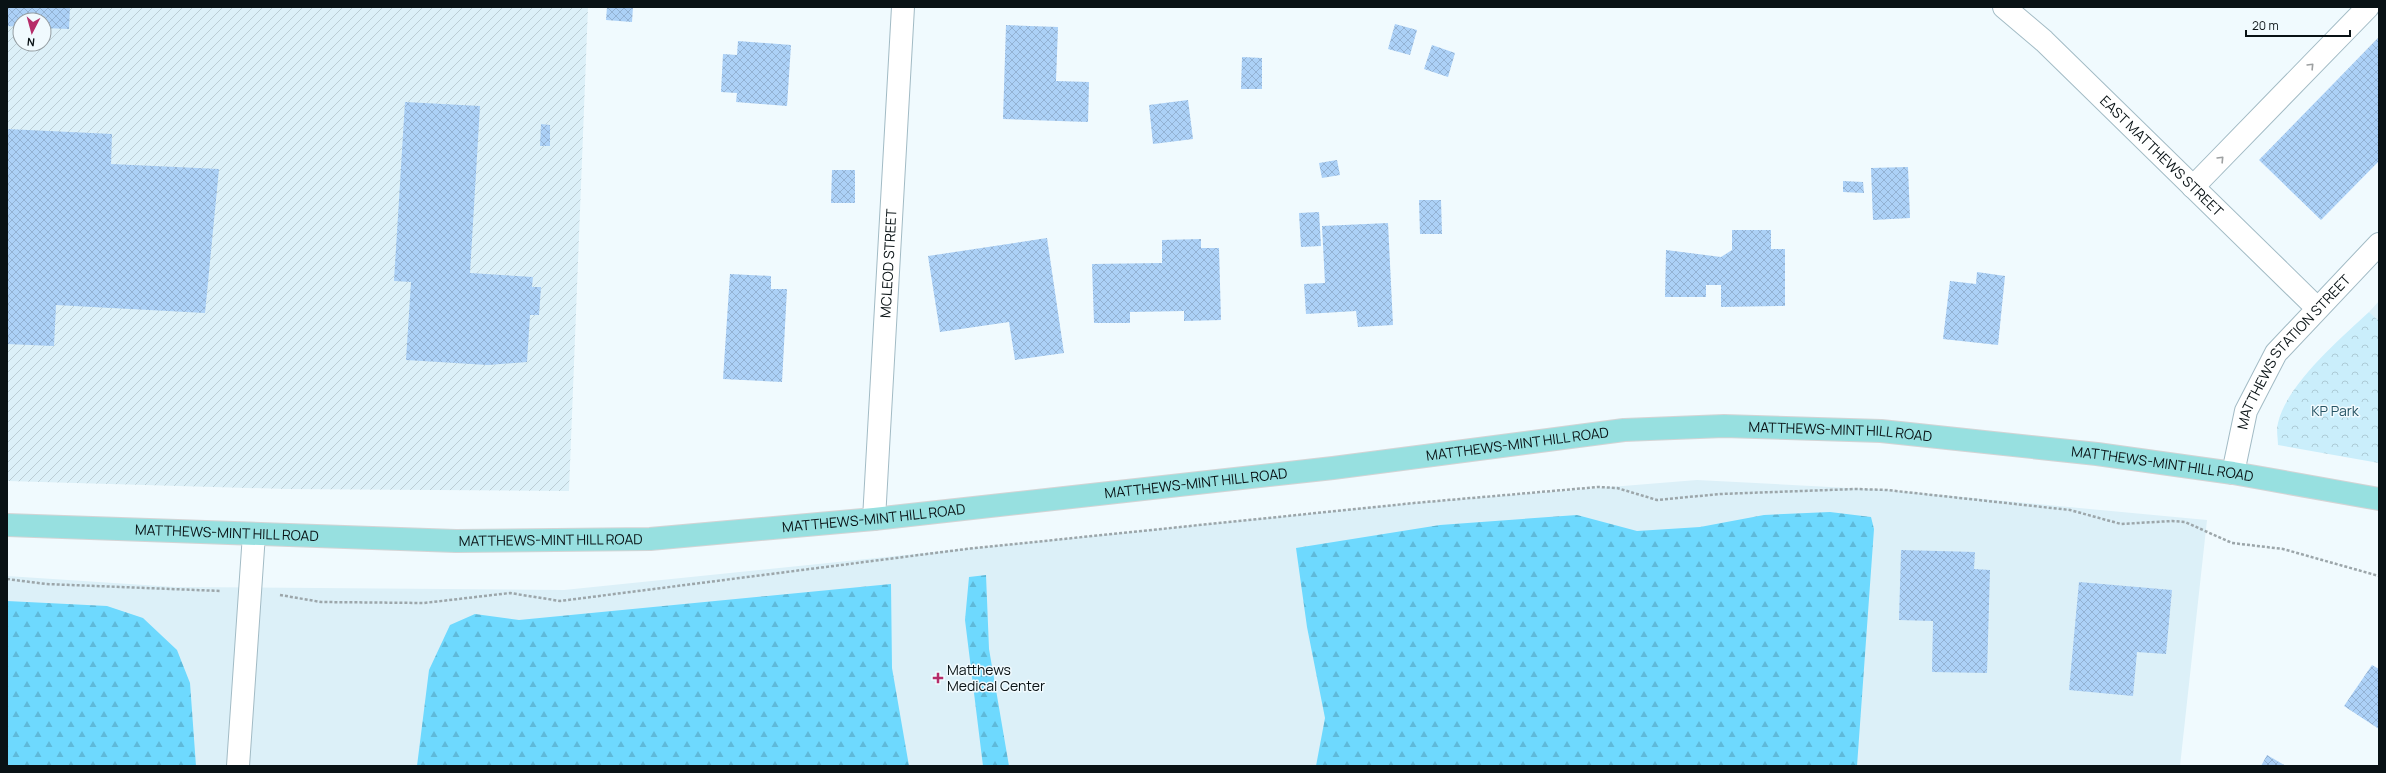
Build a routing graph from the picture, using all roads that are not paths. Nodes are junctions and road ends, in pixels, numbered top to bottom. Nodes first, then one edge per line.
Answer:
1 (903, 7) edge
2 (2004, 7) edge
3 (2368, 7) edge
4 (2193, 187) junction
5 (2379, 244) edge
6 (2317, 308) junction
7 (2233, 473) junction
8 (2379, 500) edge
9 (874, 519) junction
10 (7, 525) edge
11 (254, 534) junction
12 (238, 766) edge

1 - 9 street, MCLEOD STREET
2 - 4 street, EAST MATTHEWS STREET
4 -> 3 street
4 - 6 street, EAST MATTHEWS STREET
5 - 6 street, MATTHEWS STATION STREET
6 - 7 street, MATTHEWS STATION STREET
7 - 8 main road, MATTHEWS-MINT HILL ROAD
7 - 9 main road, MATTHEWS-MINT HILL ROAD
9 - 11 main road, MATTHEWS-MINT HILL ROAD
10 - 11 main road, MATTHEWS-MINT HILL ROAD
11 - 12 street

